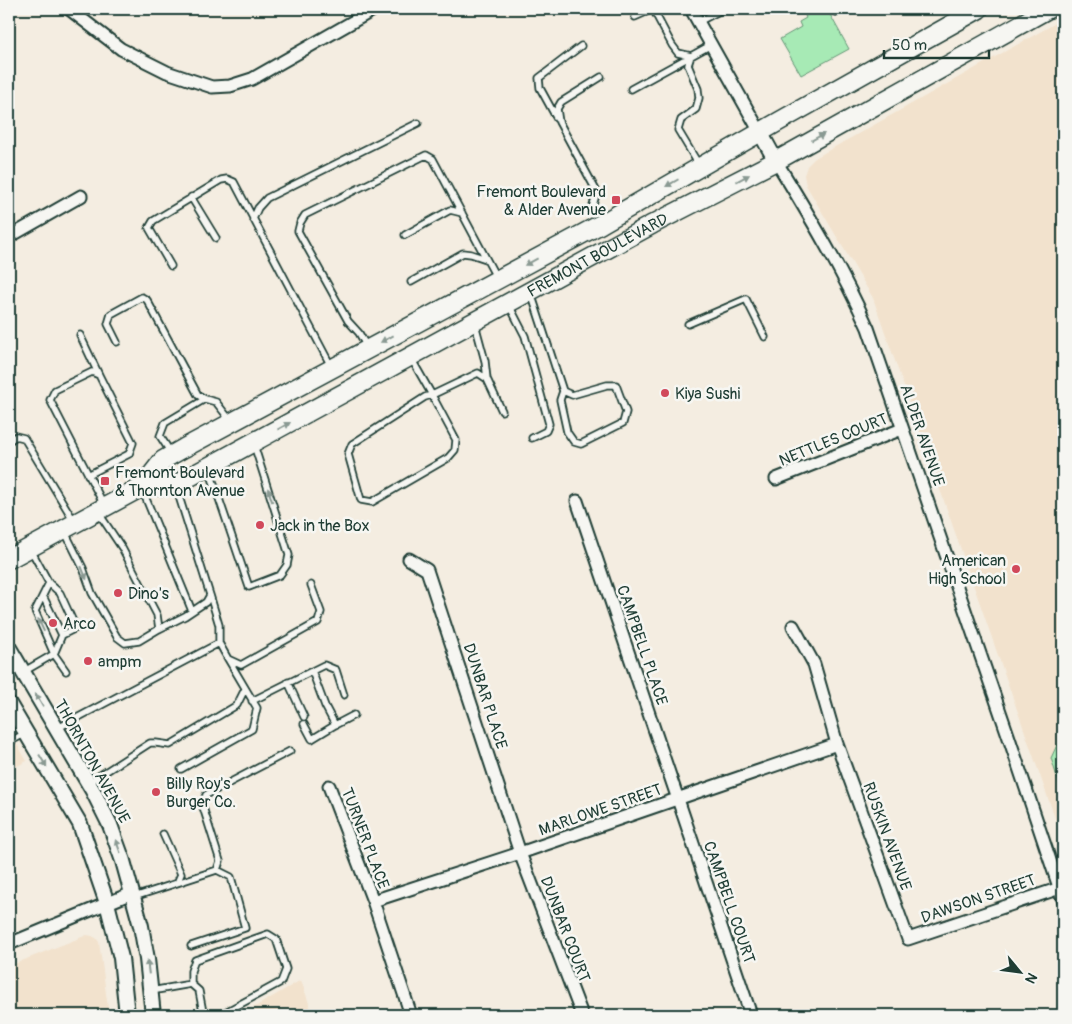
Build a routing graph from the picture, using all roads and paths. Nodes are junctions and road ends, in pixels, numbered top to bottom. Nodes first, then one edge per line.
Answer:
1 (69, 9) edge
2 (375, 9) edge
3 (653, 9) edge
4 (691, 9) edge
5 (723, 9) edge
6 (979, 9) edge
7 (1048, 9) edge
8 (635, 17) dead end
9 (698, 22) junction
10 (711, 45) junction
11 (581, 46) dead end
12 (691, 56) junction
13 (601, 77) dead end
14 (631, 89) dead end
15 (559, 122) junction
16 (418, 123) dead end
17 (760, 132) junction
18 (776, 161) junction
19 (700, 166) junction
20 (80, 196) dead end
21 (191, 198) junction
22 (592, 208) dead end
23 (462, 214) junction
24 (253, 218) junction
25 (405, 235) dead end
26 (9, 237) edge
27 (216, 238) dead end
28 (486, 259) junction
29 (171, 266) dead end
30 (497, 280) junction
31 (411, 282) dead end
32 (531, 291) junction
33 (508, 303) junction
34 (474, 322) junction
35 (688, 324) dead end
36 (80, 335) dead end
37 (765, 336) dead end
38 (117, 342) dead end
39 (368, 349) junction
40 (410, 356) junction
41 (332, 368) junction
42 (99, 375) junction
43 (487, 379) junction
44 (563, 391) junction
45 (432, 395) junction
46 (206, 399) junction
47 (502, 411) dead end
48 (232, 422) junction
49 (902, 429) junction
50 (532, 438) dead end
51 (9, 440) edge
52 (253, 443) junction
53 (172, 455) junction
54 (208, 466) junction
55 (88, 475) junction
56 (776, 479) dead end
57 (175, 485) junction
58 (142, 487) junction
59 (577, 501) dead end
60 (101, 509) junction
61 (69, 526) junction
62 (30, 548) junction
63 (9, 559) edge
64 (409, 559) dead end
65 (49, 583) junction
66 (310, 585) dead end
67 (210, 595) junction
68 (43, 596) junction
69 (192, 611) junction
70 (793, 626) dead end
71 (160, 629) junction
72 (62, 635) junction
73 (220, 643) junction
74 (9, 648) edge
75 (54, 654) junction
76 (228, 660) junction
77 (66, 671) dead end
78 (312, 671) junction
79 (23, 672) junction
80 (288, 682) junction
81 (245, 689) junction
82 (344, 695) dead end
83 (252, 701) junction
84 (9, 704) edge
85 (354, 715) dead end
86 (304, 717) dead end
87 (304, 724) dead end
88 (335, 725) junction
89 (56, 729) junction
90 (26, 733) junction
91 (9, 742) edge
92 (837, 744) junction
93 (290, 751) dead end
94 (180, 769) dead end
95 (88, 783) junction
96 (329, 786) dead end
97 (677, 799) junction
98 (163, 834) dead end
99 (520, 854) junction
100 (217, 870) junction
101 (177, 883) junction
102 (1061, 894) edge
103 (133, 895) junction
104 (373, 902) junction
105 (107, 903) junction
106 (908, 939) joint
107 (9, 944) edge
108 (191, 946) dead end
109 (190, 984) junction
110 (151, 991) junction
111 (127, 1015) edge
112 (154, 1015) edge
113 (208, 1015) edge
114 (220, 1015) edge
115 (411, 1015) edge
116 (582, 1015) edge
117 (751, 1015) edge

1 - 2 street
3 - 8 lane
3 - 12 lane
4 - 9 street, ALDER AVENUE
5 - 9 lane
6 - 17 main road, FREMONT BOULEVARD
18 -> 7 main road, FREMONT BOULEVARD
9 - 10 street, ALDER AVENUE
10 - 12 lane
10 - 17 street, ALDER AVENUE
11 - 15 lane
12 - 14 lane
12 - 19 lane
13 - 15 lane
15 - 22 lane
16 - 24 lane
17 - 18 street, ALDER AVENUE
17 - 19 main road, FREMONT BOULEVARD
32 -> 18 main road, FREMONT BOULEVARD
18 - 49 street, ALDER AVENUE
19 -> 30 main road, FREMONT BOULEVARD
20 - 26 street
21 - 24 lane
21 - 27 lane
21 - 29 lane
23 - 25 lane
23 - 28 lane
23 - 39 lane
24 - 41 lane
28 - 30 lane
28 - 31 lane
30 -> 39 main road, FREMONT BOULEVARD
32 - 33 main road, FREMONT BOULEVARD
32 - 44 lane
33 - 34 main road, FREMONT BOULEVARD
33 - 50 lane
34 - 40 main road, FREMONT BOULEVARD
34 - 43 lane
35 - 37 lane
36 - 42 lane
38 - 46 lane
39 - 41 main road, FREMONT BOULEVARD
40 - 45 lane
52 -> 40 main road, FREMONT BOULEVARD
41 - 48 main road, FREMONT BOULEVARD
42 - 55 lane
42 - 55 lane
43 - 45 lane
43 - 47 lane
44 - 44 lane
45 - 45 lane
46 - 48 lane
46 - 53 lane
48 - 53 main road, FREMONT BOULEVARD
49 - 56 street, NETTLES COURT
49 - 102 street, ALDER AVENUE
51 - 61 lane
52 - 54 main road, FREMONT BOULEVARD
54 -> 52 lane
53 - 58 main road, FREMONT BOULEVARD
54 - 57 main road, FREMONT BOULEVARD
55 - 60 lane
57 - 58 main road, FREMONT BOULEVARD
57 - 67 lane
58 - 60 main road, FREMONT BOULEVARD
58 - 69 lane
59 - 97 street, CAMPBELL PLACE
60 - 61 main road, FREMONT BOULEVARD
60 - 71 lane
61 - 62 main road, FREMONT BOULEVARD
61 -> 71 lane
62 - 63 main road, FREMONT BOULEVARD
62 - 65 lane
64 - 99 street, DUNBAR PLACE
65 - 68 lane
65 - 72 lane
66 - 76 lane
67 - 69 lane
67 - 73 lane
68 - 72 lane
75 -> 68 lane
69 - 71 lane
70 - 92 street, RUSKIN AVENUE
72 - 75 lane
73 - 76 lane
73 - 89 lane
74 - 79 street, THORNTON AVENUE
75 - 77 lane
75 - 79 lane
76 - 81 lane
78 - 80 lane
78 - 82 lane
78 - 88 lane
89 -> 79 street, THORNTON AVENUE
80 - 83 lane
80 - 86 lane
81 - 83 lane
81 - 95 lane
83 - 94 lane
84 - 90 street
85 - 88 lane
87 - 88 lane
89 - 95 street, THORNTON AVENUE
90 - 91 lane
90 -> 105 street
92 - 97 street, MARLOWE STREET
92 - 106 street, RUSKIN AVENUE
93 - 100 lane
103 -> 95 street, THORNTON AVENUE
96 - 104 street, TURNER PLACE
97 - 99 street, MARLOWE STREET
97 - 117 street, CAMPBELL COURT
98 - 101 lane
99 - 104 street, MARLOWE STREET
99 - 116 street, DUNBAR COURT
100 - 101 lane
100 - 108 lane
101 - 103 lane
102 - 106 street, DAWSON STREET
103 - 105 street
110 -> 103 street, THORNTON AVENUE
104 - 115 street, TURNER PLACE
105 - 107 street
105 - 111 street
109 - 110 lane
109 - 113 lane
109 - 114 lane
110 - 112 street, THORNTON AVENUE

